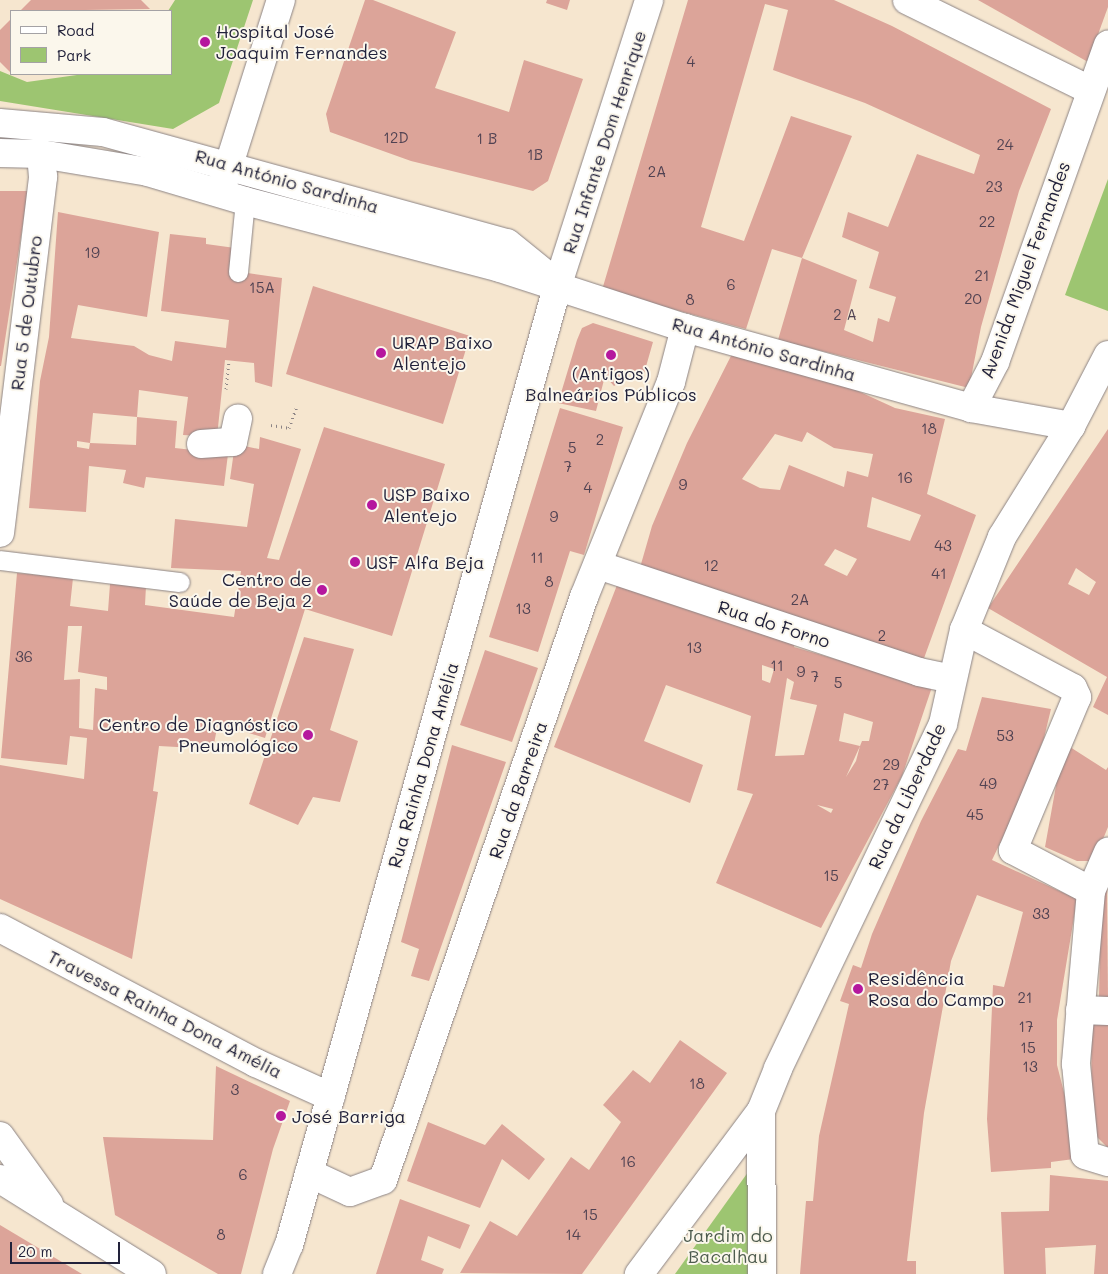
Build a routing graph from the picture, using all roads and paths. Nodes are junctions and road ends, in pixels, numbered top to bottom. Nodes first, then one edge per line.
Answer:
1 (281, 0) edge
2 (649, 0) edge
3 (907, 0) edge
4 (1108, 46) edge
5 (1090, 90) junction
6 (0, 123) edge
7 (0, 153) edge
8 (41, 154) junction
9 (228, 165) junction
10 (233, 198) junction
11 (238, 272) dead end
12 (558, 284) junction
13 (685, 328) junction
14 (1108, 355) edge
15 (971, 408) junction
16 (238, 419) dead end
17 (1071, 426) junction
18 (201, 444) dead end
19 (0, 533) edge
20 (0, 560) edge
21 (598, 565) junction
22 (180, 582) dead end
23 (964, 630) junction
24 (952, 679) junction
25 (1108, 852) edge
26 (1091, 891) junction
27 (0, 928) edge
28 (1080, 1010) junction
29 (1108, 1011) edge
30 (330, 1097) junction
31 (761, 1111) junction
32 (0, 1136) edge
33 (1108, 1162) edge
34 (309, 1173) junction
35 (0, 1179) edge
36 (58, 1215) junction
37 (289, 1245) junction
38 (152, 1274) edge
39 (277, 1274) edge
40 (298, 1274) edge
41 (639, 1274) edge
42 (762, 1274) edge

1 - 9 street
2 - 12 street, Rua Infante Dom Henrique
3 - 5 street
4 - 5 street, Avenida Miguel Fernandes
5 - 15 street, Avenida Miguel Fernandes
6 - 9 street, Rua António Sardinha
7 - 8 street, Rua António Sardinha
8 - 10 street, Rua António Sardinha
8 - 19 street, Rua 5 de Outubro
9 - 10 street
9 - 12 street, Rua António Sardinha
10 - 11 lane
10 - 12 street, Rua António Sardinha
12 - 13 street, Rua António Sardinha
12 - 30 street, Rua Rainha Dona Amélia
13 - 15 street, Rua António Sardinha
13 - 21 street, Rua da Barreira
14 - 17 street
15 - 17 street
16 - 18 street
17 - 23 street, Rua da Liberdade
20 - 22 lane
21 - 24 street, Rua do Forno
21 - 34 street, Rua da Barreira
23 - 24 street, Rua da Liberdade
23 - 26 street
24 - 31 street, Rua da Liberdade
25 - 26 street
26 - 28 street
27 - 30 street, Travessa Rainha Dona Amélia
28 - 29 street
28 - 33 street
30 - 34 street, Rua Rainha Dona Amélia
31 - 41 street
31 - 42 street
32 - 36 street
34 - 37 street, Rua Rainha Dona Amélia
35 - 36 street
36 - 38 street
37 - 39 street, Rua Rainha Dona Amélia
37 - 40 street

